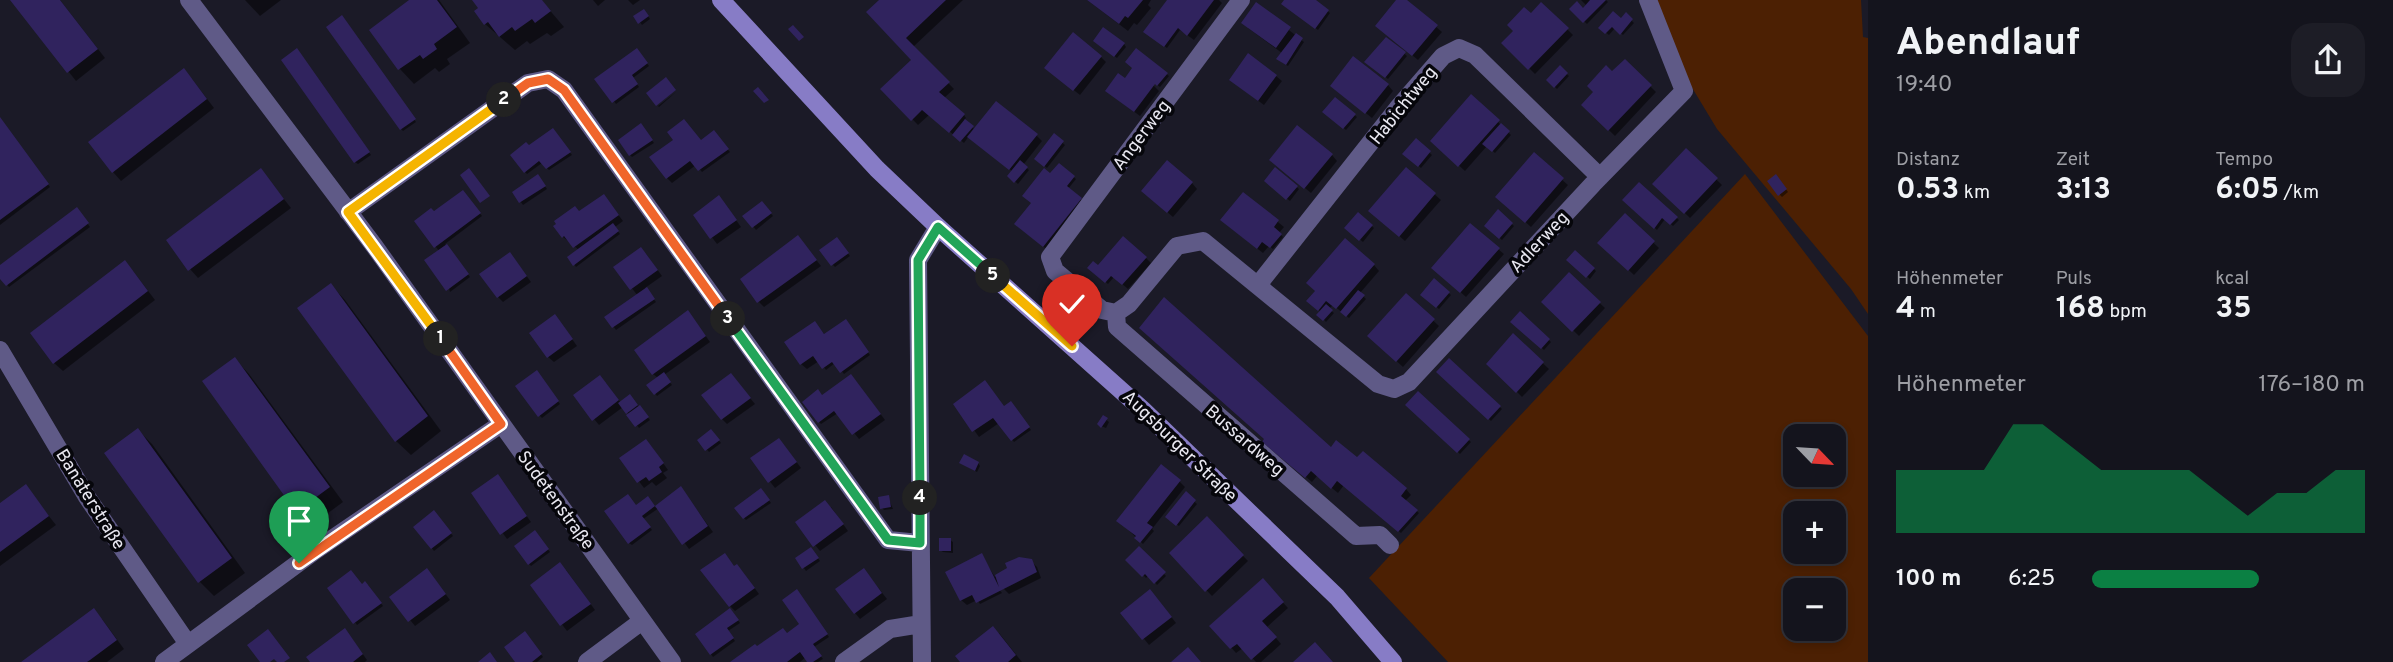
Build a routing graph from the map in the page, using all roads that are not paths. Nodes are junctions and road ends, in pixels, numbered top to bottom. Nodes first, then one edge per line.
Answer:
1 (189, 0) edge
2 (721, 0) edge
3 (1241, 0) edge
4 (1648, 0) edge
5 (1600, 177) junction
6 (348, 212) junction
7 (938, 227) junction
8 (1258, 285) junction
9 (1116, 313) junction
10 (0, 350) edge
11 (501, 424) junction
12 (920, 543) junction
13 (1390, 545) dead end
14 (642, 621) junction
15 (921, 624) junction
16 (188, 644) junction
17 (164, 662) edge
18 (587, 662) edge
19 (672, 662) edge
20 (844, 662) edge
21 (922, 662) edge
22 (1394, 662) edge

1 - 6 street, Sudetenstraße
2 - 7 street, Augsburger Straße
3 - 9 street, Angerweg
4 - 5 street, Adlerweg
5 - 8 street, Adlerweg
5 - 8 street, Habichtweg
6 - 11 street, Sudetenstraße
6 - 12 street
7 - 12 street
7 - 22 street, Augsburger Straße
8 - 9 street
9 - 13 street, Bussardweg
10 - 16 street, Banaterstraße
11 - 14 street, Sudetenstraße
11 - 16 street
12 - 15 street
14 - 18 street
14 - 19 street, Sudetenstraße
15 - 20 street
15 - 21 street
16 - 17 street

